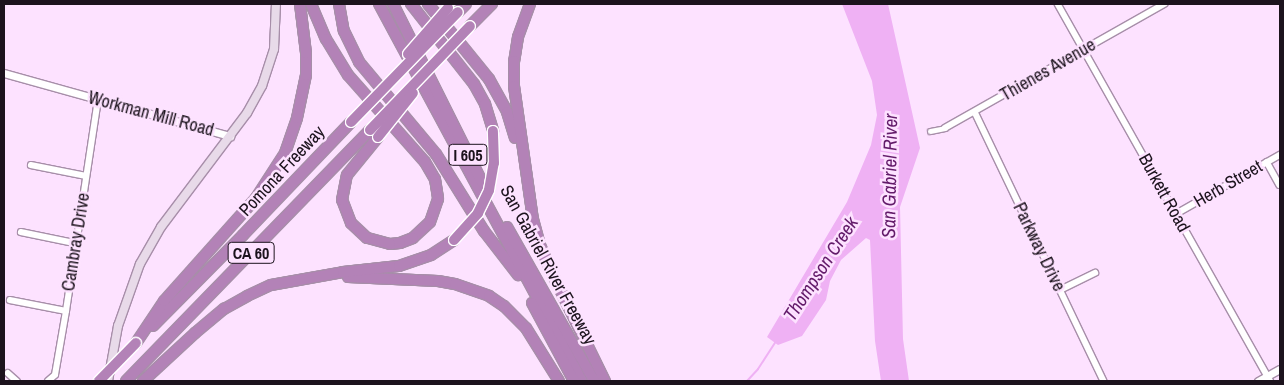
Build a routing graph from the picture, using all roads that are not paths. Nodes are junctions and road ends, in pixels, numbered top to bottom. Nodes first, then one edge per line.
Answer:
1 (276, 4) edge
2 (300, 4) edge
3 (311, 4) edge
4 (339, 4) edge
5 (373, 4) edge
6 (379, 4) edge
7 (393, 4) edge
8 (411, 4) edge
9 (428, 4) edge
10 (466, 4) edge
11 (492, 4) edge
12 (530, 4) edge
13 (1058, 4) edge
14 (1164, 4) edge
15 (453, 8) edge
16 (1084, 49) junction
17 (446, 51) junction
18 (4, 74) edge
19 (98, 100) junction
20 (974, 112) junction
21 (945, 128) joint
22 (930, 131) dead end
23 (230, 136) junction
24 (1280, 154) edge
25 (1267, 162) junction
26 (31, 165) dead end
27 (86, 176) junction
28 (527, 182) junction
29 (1280, 185) edge
30 (1176, 214) junction
31 (21, 232) dead end
32 (74, 243) junction
33 (1095, 273) dead end
34 (518, 275) junction
35 (320, 277) junction
36 (1060, 290) junction
37 (10, 300) dead end
38 (551, 303) junction
39 (66, 310) junction
40 (136, 343) junction
41 (1280, 369) edge
42 (8, 373) dead end
43 (129, 378) edge
44 (1269, 379) edge
45 (17, 381) edge
46 (48, 381) edge
47 (99, 381) edge
48 (108, 381) edge
49 (143, 381) edge
50 (559, 381) edge
51 (574, 381) edge
52 (582, 381) edge
53 (587, 381) edge
54 (594, 381) edge
55 (605, 381) edge
56 (1104, 381) edge
57 (1258, 381) edge

1 - 23 main road
2 - 40 highway
3 - 17 highway, bridge
4 - 34 highway
5 - 34 highway, San Gabriel River Freeway / I 605
6 - 52 highway
7 - 38 highway, San Gabriel River Freeway / I 605
8 - 35 highway, bridge
9 - 28 highway
10 - 15 highway, Pomona Freeway / CA 60
11 - 17 highway, Pomona Freeway / CA 60, bridge
12 - 28 highway
13 - 16 street, Burkett Road
14 - 16 street, Thienes Avenue
15 - 40 highway, Pomona Freeway / CA 60, bridge
16 - 20 street, Thienes Avenue
16 - 30 street, Burkett Road
17 - 43 highway, Pomona Freeway / CA 60, bridge
18 - 19 street, Workman Mill Road
19 - 23 street, Workman Mill Road
19 - 27 street, Cambray Drive
20 - 21 street, Thienes Avenue
20 - 36 street, Parkway Drive
21 - 22 street, Thienes Avenue
23 - 48 main road, Workman Mill Road
24 - 25 street, Herb Street
25 - 29 street
25 - 30 street, Herb Street
26 - 27 street
27 - 32 street, Cambray Drive
28 - 55 highway
30 - 44 street, Burkett Road
31 - 32 street
32 - 39 street, Cambray Drive
33 - 36 street
34 - 51 highway, San Gabriel River Freeway / I 605
35 - 49 highway
35 - 50 highway
36 - 56 street, Parkway Drive
37 - 39 street
38 - 53 highway
38 - 54 highway, San Gabriel River Freeway / I 605
39 - 46 street, Cambray Drive
40 - 47 highway, Pomona Freeway / CA 60, bridge
41 - 44 street
42 - 45 street
44 - 57 street

